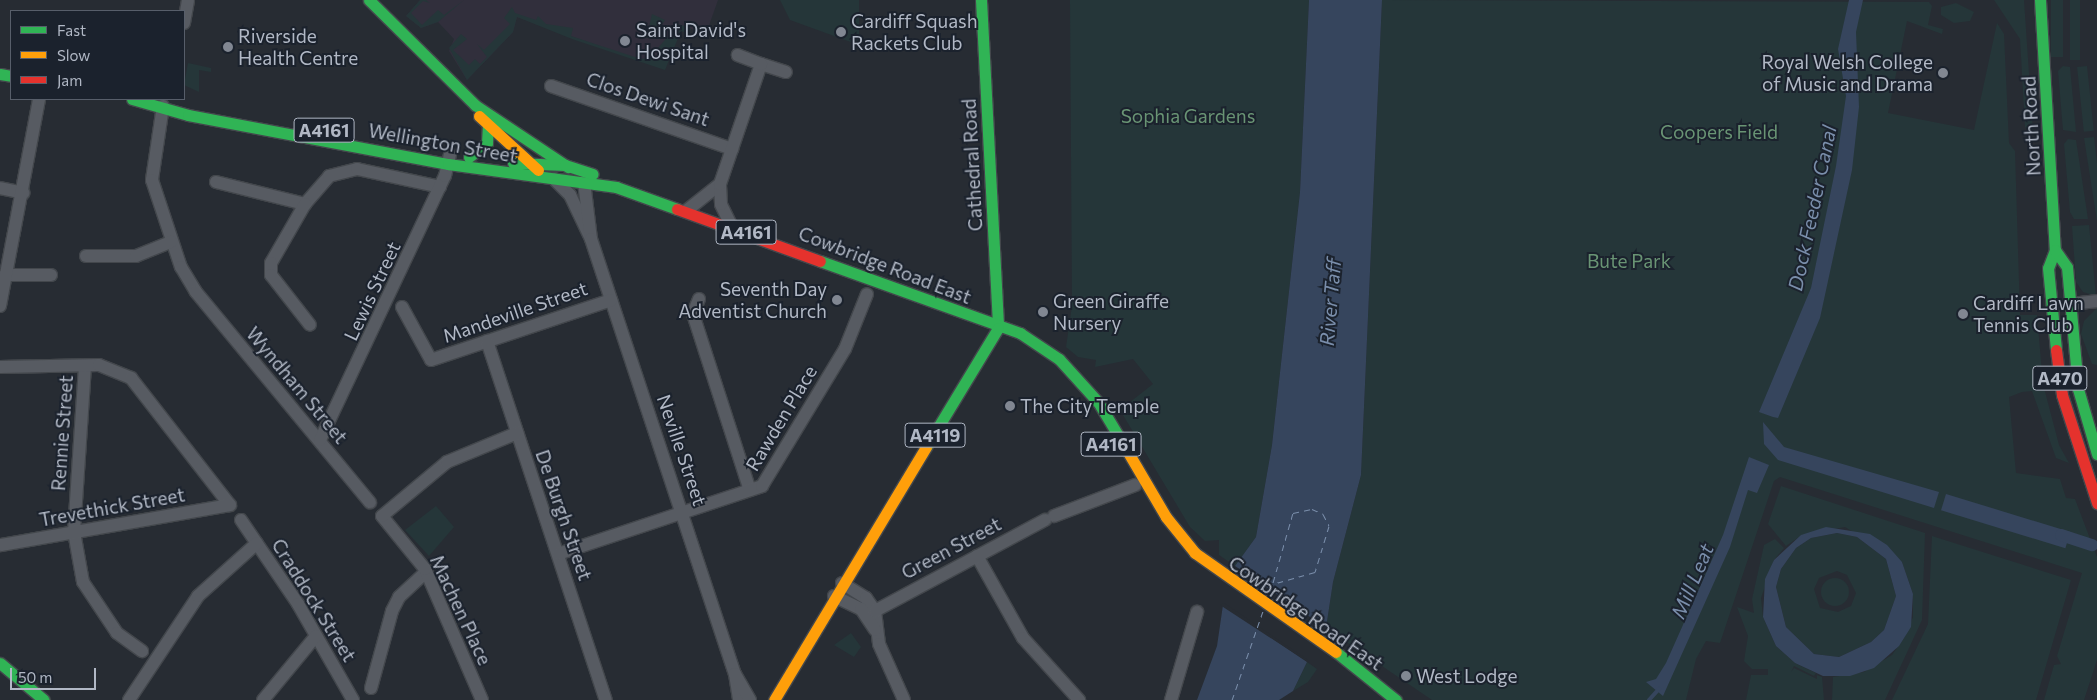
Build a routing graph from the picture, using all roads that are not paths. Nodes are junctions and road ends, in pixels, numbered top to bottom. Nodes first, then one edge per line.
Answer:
1 (188, 0) edge
2 (370, 0) edge
3 (981, 0) edge
4 (2040, 0) edge
5 (185, 17) edge
6 (738, 55) dead end
7 (761, 64) junction
8 (786, 72) dead end
9 (551, 86) dead end
10 (39, 100) edge
11 (139, 100) edge
12 (166, 104) edge
13 (475, 105) junction
14 (488, 125) junction
15 (732, 149) junction
16 (469, 157) junction
17 (449, 159) junction
18 (530, 163) junction
19 (565, 165) junction
20 (552, 178) junction
21 (216, 182) dead end
22 (584, 182) junction
23 (720, 184) junction
24 (616, 186) junction
25 (0, 188) edge
26 (440, 188) junction
27 (23, 193) junction
28 (305, 204) junction
29 (686, 211) junction
30 (732, 227) junction
31 (592, 239) junction
32 (171, 242) junction
33 (2055, 250) junction
34 (86, 256) dead end
35 (51, 275) dead end
36 (3, 277) edge
37 (867, 294) dead end
38 (698, 299) dead end
39 (611, 300) junction
40 (2097, 301) edge
41 (2070, 304) junction
42 (0, 306) edge
43 (402, 308) dead end
44 (310, 324) dead end
45 (998, 328) junction
46 (487, 342) junction
47 (85, 366) junction
48 (0, 367) edge
49 (517, 433) junction
50 (320, 440) junction
51 (2097, 454) edge
52 (1135, 485) junction
53 (750, 490) junction
54 (370, 502) dead end
55 (2097, 503) edge
56 (683, 514) junction
57 (241, 520) dead end
58 (74, 532) junction
59 (257, 542) junction
60 (0, 545) edge
61 (558, 554) junction
62 (977, 556) junction
63 (426, 572) junction
64 (846, 586) junction
65 (839, 599) junction
66 (875, 611) junction
67 (1197, 612) dead end
68 (875, 630) junction
69 (316, 636) junction
70 (142, 651) dead end
71 (1326, 653) junction
72 (0, 663) edge
73 (735, 674) junction
74 (371, 688) dead end
75 (44, 700) edge
76 (129, 700) edge
77 (263, 700) edge
78 (353, 700) edge
79 (482, 700) edge
80 (606, 700) edge
81 (739, 700) edge
82 (750, 700) edge
83 (774, 700) edge
84 (788, 700) edge
85 (904, 700) edge
86 (1079, 700) edge
87 (1171, 700) edge
88 (1396, 700) edge

1 - 5 street
2 - 13 main road, Cowbridge Road East
3 - 45 main road, Cathedral Road
4 - 33 main road, North Road / A470
6 - 7 street
7 - 8 street
7 - 15 street
9 - 15 street, Clos Dewi Sant
10 - 27 street
11 - 12 main road, Wellington Street / A4161
12 - 17 main road, Wellington Street / A4161
12 - 32 street, Wyndham Street
13 - 14 main road, Cowbridge Road East
13 - 19 main road, Cowbridge Road East
14 - 16 main road
14 - 18 main road, Cowbridge Road East
15 - 23 street
16 - 17 main road, Wellington Street / A4161
16 - 18 main road, Wellington Street / A4161
17 - 20 main road, Wellington Street / A4161
17 - 26 street, Lewis Street
18 - 19 main road, Wellington Street / A4161
18 - 20 main road, Cowbridge Road East
19 - 22 main road, Cowbridge Road East
19 - 24 main road, Cowbridge Road East / A4161
20 - 22 main road, Wellington Street / A4161
20 - 31 street, Neville Street
21 - 28 street
22 - 24 main road, Cowbridge Road East / A4161
22 - 31 street, Neville Street
23 - 29 street
23 - 30 street
24 - 29 main road, Cowbridge Road East / A4161
25 - 27 street
26 - 28 street
26 - 50 street, Lewis Street
27 - 36 street
28 - 44 street
29 - 30 main road, Cowbridge Road East / A4161
30 - 45 main road, Cowbridge Road East / A4161
31 - 39 street, Neville Street
32 - 34 street
32 - 50 street, Wyndham Street
33 - 41 main road, North Road / A470
33 - 55 main road, North Road / A470
35 - 36 street
36 - 42 street
37 - 53 street, Rawden Place
38 - 53 street
39 - 46 street, Mandeville Street
39 - 56 street, Neville Street
40 - 41 street
41 - 51 main road, North Road / A470
43 - 46 street, Mandeville Street
45 - 52 main road, Cowbridge Road East / A4161
45 - 64 main road, A4119
45 - 71 main road, Cowbridge Road East / A4161
46 - 49 street, De Burgh Street
47 - 48 street
47 - 58 street, Rennie Street
47 - 58 street, Trevethick Street
49 - 61 street, De Burgh Street
49 - 63 street, Machen Place
50 - 54 street, Wyndham Street
52 - 62 street, Green Street
52 - 71 main road, Cowbridge Road East / A4161
53 - 56 street, Rawden Place
56 - 61 street, Rawden Place
56 - 73 street, Neville Street
57 - 59 street, Craddock Street
58 - 60 street, Trevethick Street
58 - 70 street, Rennie Street
59 - 69 street, Craddock Street
59 - 76 street
61 - 80 street, De Burgh Street
62 - 66 street, Green Street
62 - 86 street
63 - 74 street
63 - 79 street, Machen Place
64 - 65 main road, A4119
64 - 66 street
65 - 68 street
65 - 83 main road, A4119
65 - 84 main road, A4119
66 - 68 street
67 - 87 street
68 - 85 street
69 - 77 street
69 - 78 street, Craddock Street
71 - 88 main road, Cowbridge Road East / A4161
72 - 75 main road
73 - 81 street, Neville Street
73 - 82 street, Neville Street

